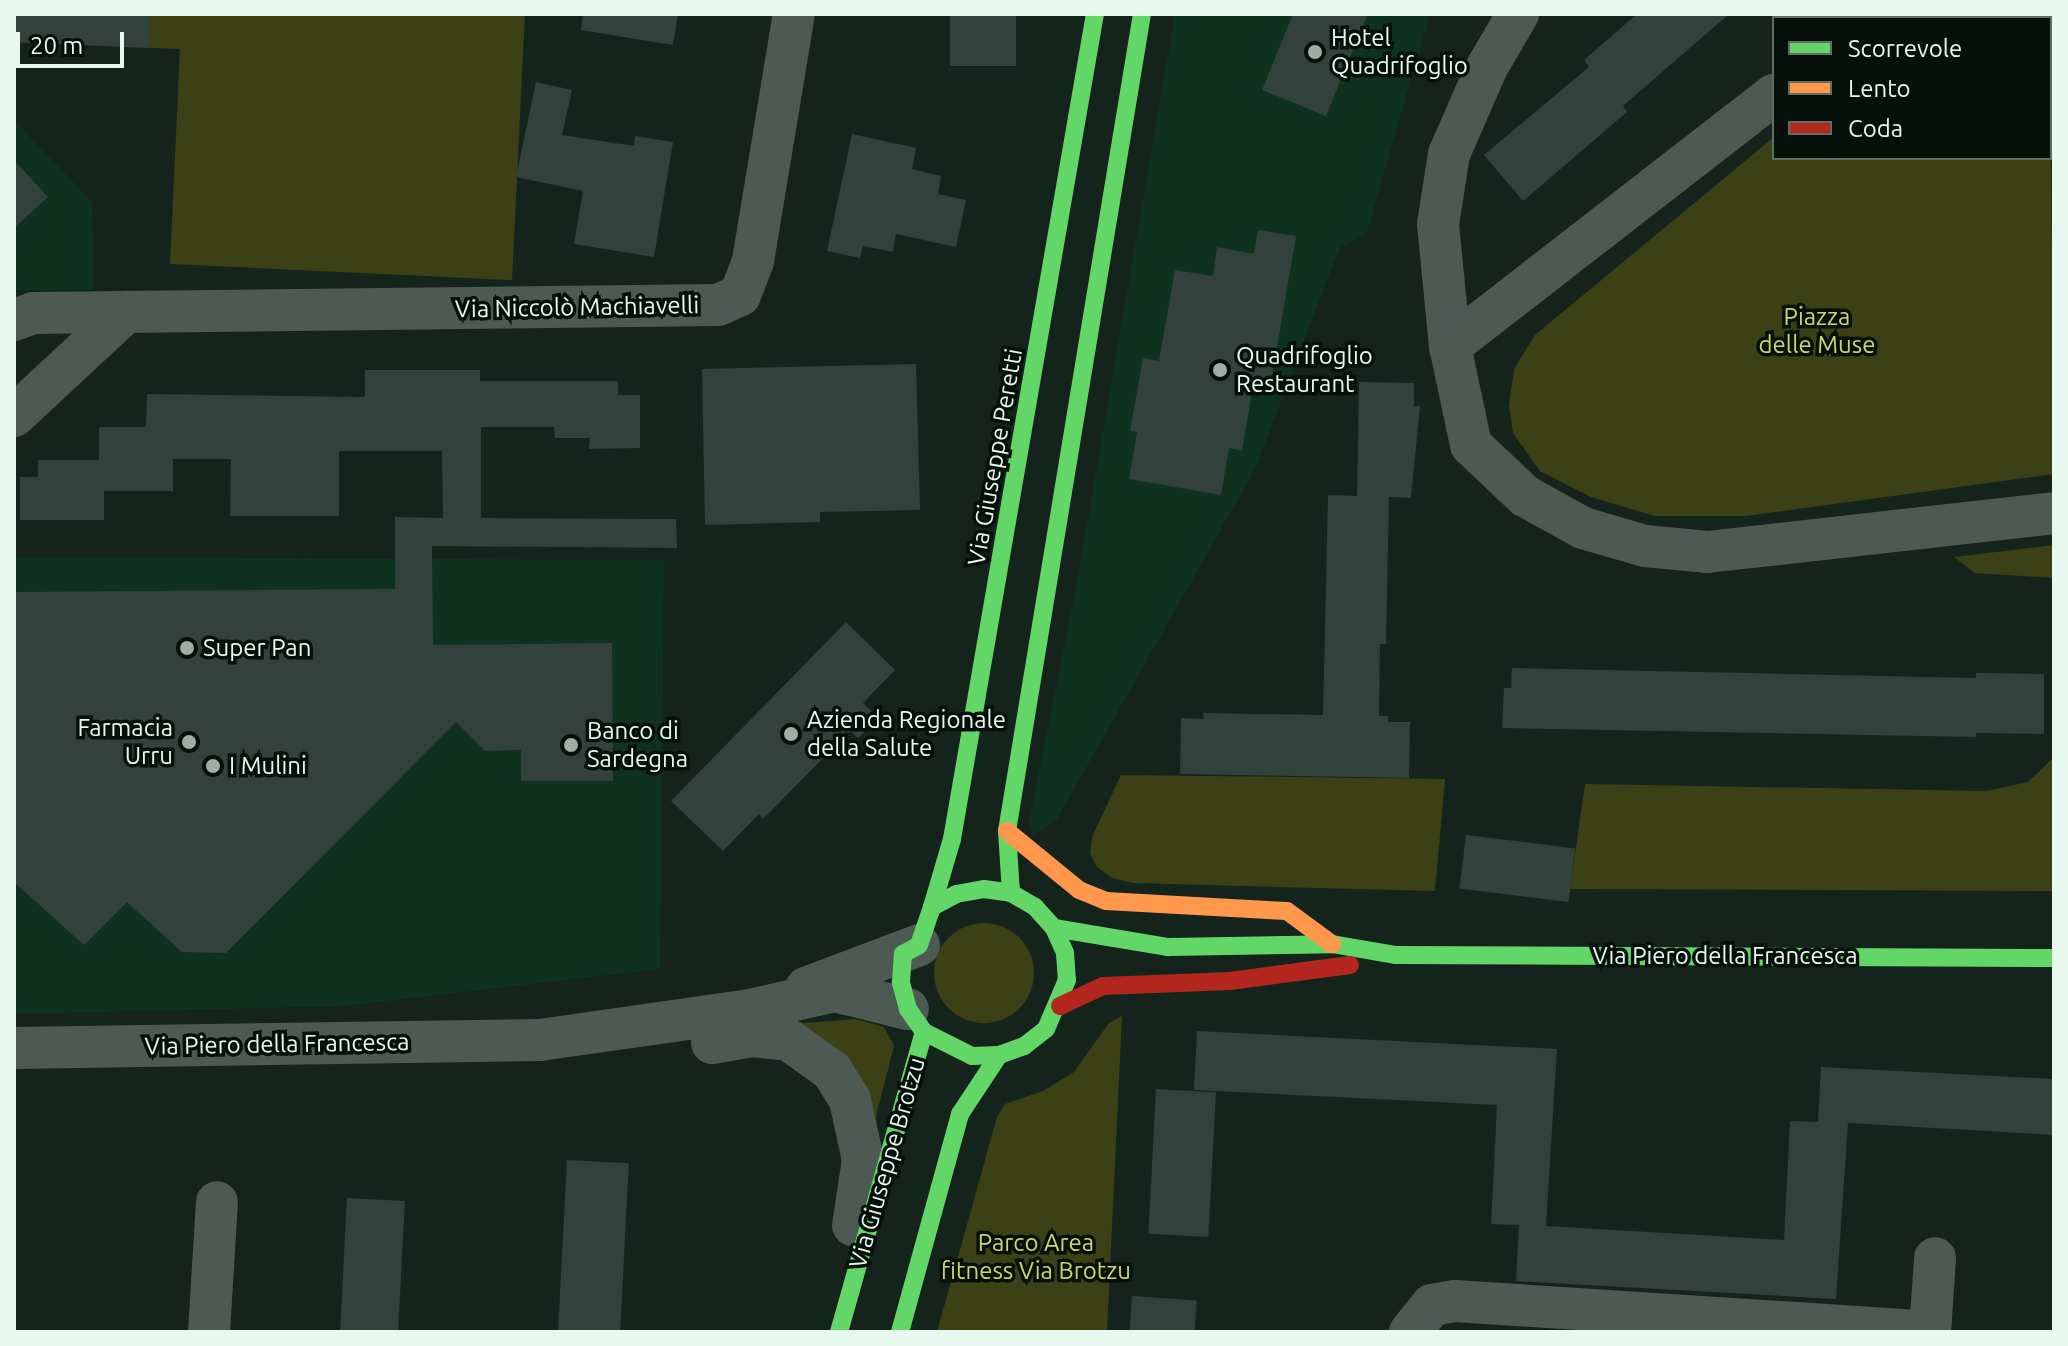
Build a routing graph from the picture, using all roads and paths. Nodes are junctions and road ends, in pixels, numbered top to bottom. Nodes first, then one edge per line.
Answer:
1 (794, 14) edge
2 (1095, 14) edge
3 (1142, 14) edge
4 (1518, 14) edge
5 (1772, 97) edge
6 (126, 312) junction
7 (14, 320) edge
8 (1450, 346) junction
9 (14, 416) edge
10 (2054, 513) edge
11 (1007, 831) junction
12 (1011, 893) junction
13 (926, 926) junction
14 (1054, 928) junction
15 (1332, 944) junction
16 (1396, 955) junction
17 (2054, 958) edge
18 (1060, 1006) junction
19 (750, 1010) junction
20 (916, 1020) junction
21 (540, 1040) junction
22 (14, 1048) edge
23 (999, 1055) junction
24 (822, 1059) joint
25 (217, 1202) dead end
26 (1935, 1258) dead end
27 (844, 1314) edge
28 (1709, 1325) edge
29 (209, 1332) edge
30 (900, 1332) edge
31 (1410, 1332) edge
32 (1929, 1332) edge

1 - 6 street, Via Niccolò Machiavelli
2 - 13 street, Via Giuseppe Peretti
3 - 11 street
4 - 8 street
5 - 8 street
6 - 7 street, Via Niccolò Machiavelli
6 - 9 street
8 - 10 street
11 - 12 street
11 - 15 street
12 - 13 street
12 - 14 street
13 - 19 street, Via Piero della Francesca
13 - 20 street
14 - 15 street, Via Piero della Francesca
14 - 18 street
15 - 16 street, Via Piero della Francesca
16 - 17 street, Via Piero della Francesca
16 - 18 street, Via Piero della Francesca
18 - 23 street
19 - 20 street, Via Piero della Francesca
19 - 21 street, Via Piero della Francesca
20 - 23 street
20 - 27 street, Via Giuseppe Brotzu
21 - 22 street, Via Piero della Francesca
21 - 24 street, Via Piero della Francesca
23 - 30 street
24 - 27 street, Via Giuseppe Brotzu
25 - 29 street
26 - 32 street
28 - 31 street
28 - 32 street

